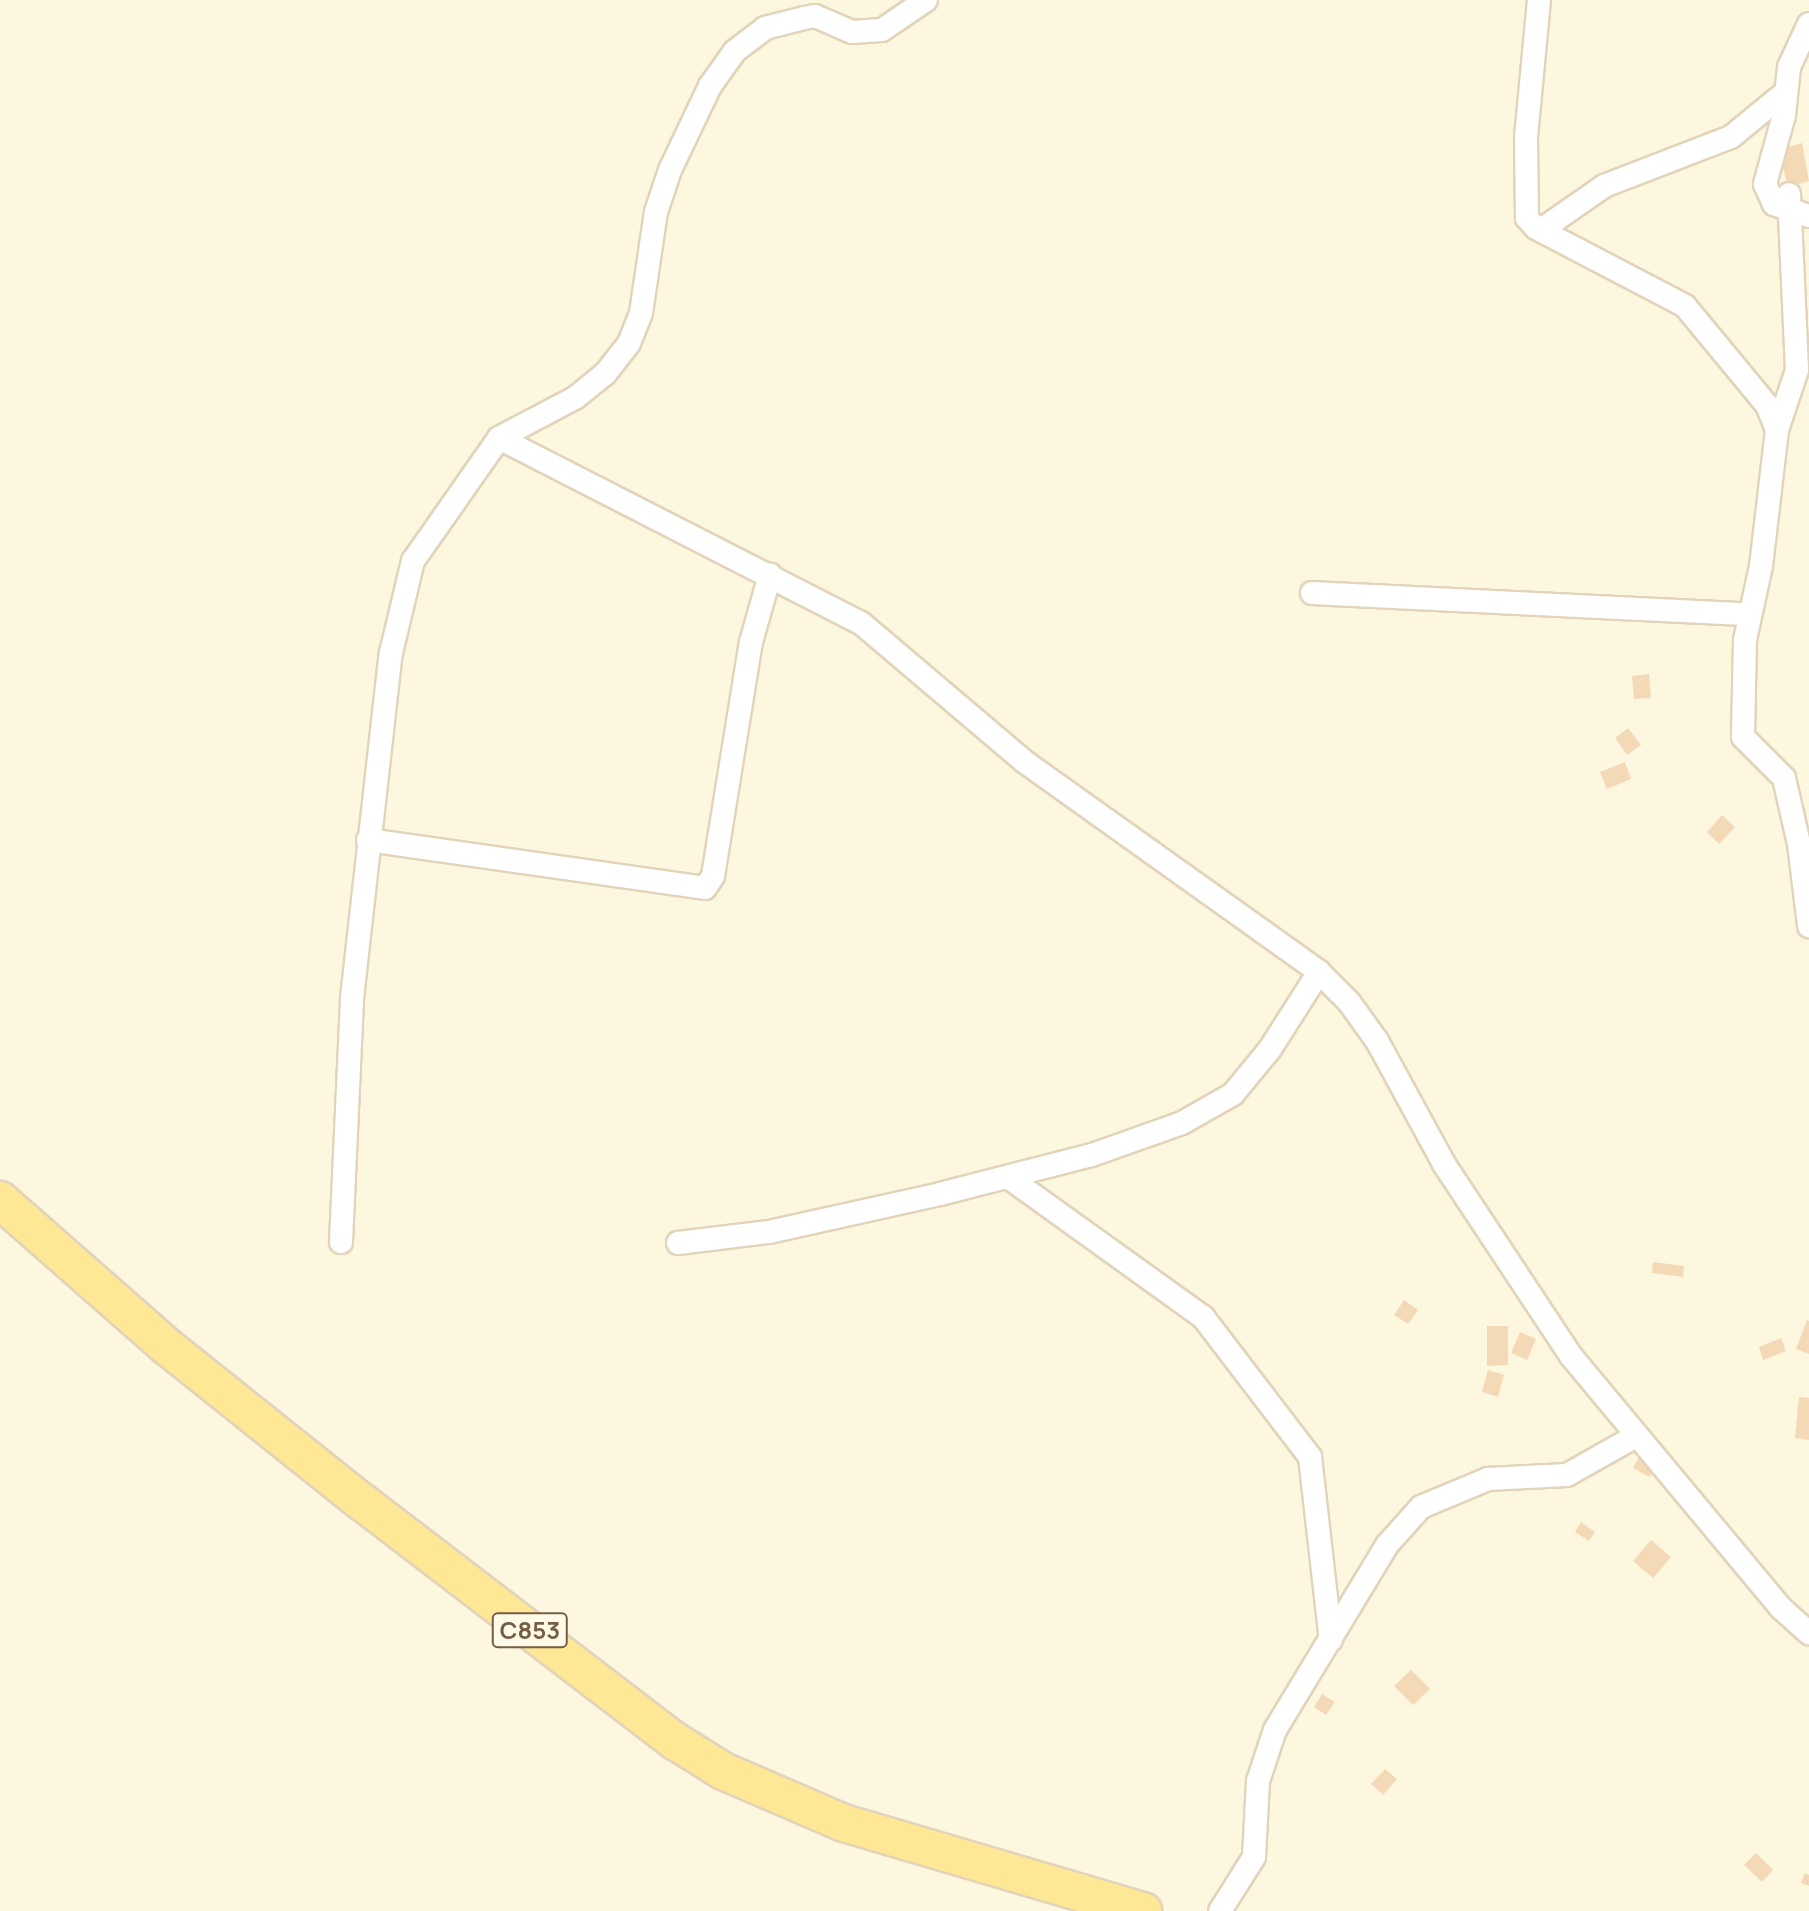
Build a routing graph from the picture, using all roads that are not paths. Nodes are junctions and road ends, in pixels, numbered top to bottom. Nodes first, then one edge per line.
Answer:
1 (926, 0) edge
2 (1539, 0) edge
3 (1809, 24) edge
4 (1786, 92) junction
5 (1795, 207) edge
6 (1541, 230) junction
7 (1777, 430) junction
8 (499, 438) junction
9 (770, 575) junction
10 (1312, 593) dead end
11 (1748, 614) junction
12 (368, 840) junction
13 (1809, 926) edge
14 (1319, 972) junction
15 (1008, 1177) junction
16 (0, 1200) edge
17 (341, 1242) dead end
18 (678, 1243) dead end
19 (1636, 1436) junction
20 (1809, 1633) edge
21 (1331, 1640) junction
22 (1143, 1911) edge
23 (1220, 1911) edge

1 - 8 street
2 - 6 street
3 - 4 street
4 - 5 street
4 - 6 street
5 - 7 street
6 - 7 street
7 - 11 street
8 - 9 street
8 - 12 street
9 - 12 street
9 - 14 street
10 - 11 street
11 - 13 street
12 - 17 street
14 - 15 street
14 - 19 street
15 - 18 street
15 - 21 street
16 - 22 main road, C853
19 - 20 street
19 - 21 street
21 - 23 street

